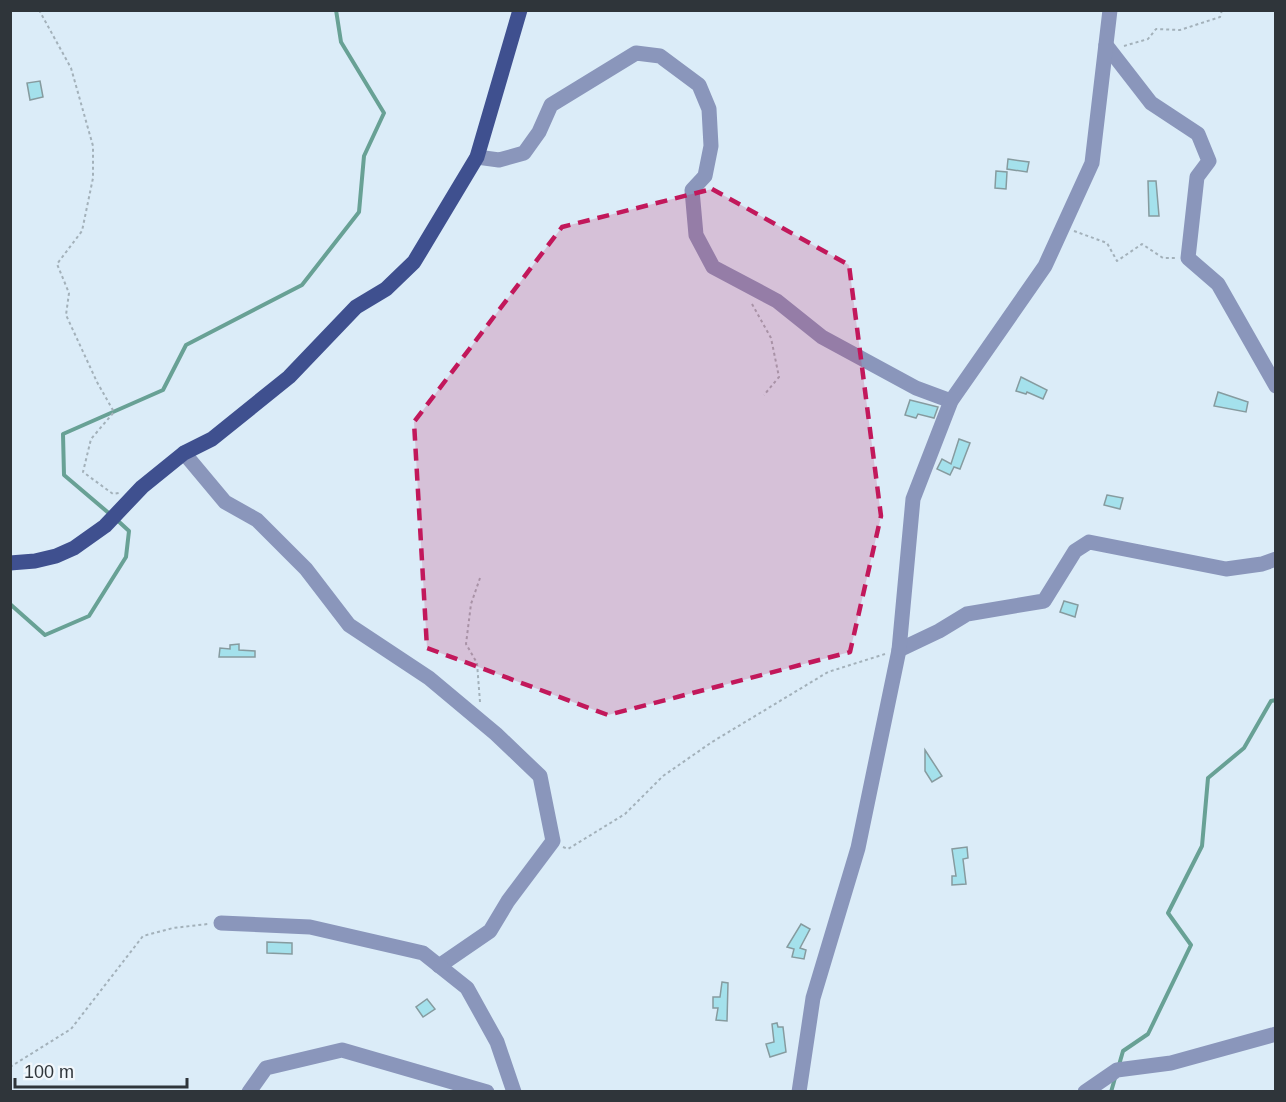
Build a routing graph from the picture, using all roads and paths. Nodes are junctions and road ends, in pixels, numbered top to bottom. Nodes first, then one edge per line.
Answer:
1 (39, 10) edge
2 (520, 10) edge
3 (1110, 10) edge
4 (1222, 10) edge
5 (1106, 45) junction
6 (477, 157) junction
7 (1063, 228) junction
8 (1188, 258) junction
9 (754, 289) junction
10 (1275, 386) edge
11 (764, 396) dead end
12 (951, 401) junction
13 (184, 453) junction
14 (142, 487) junction
15 (1275, 559) edge
16 (10, 563) edge
17 (480, 579) dead end
18 (899, 650) junction
19 (480, 703) dead end
20 (553, 841) junction
21 (221, 923) joint
22 (439, 966) junction
23 (1275, 1034) edge
24 (10, 1067) edge
25 (249, 1092) edge
26 (487, 1092) edge
27 (514, 1092) edge
28 (800, 1092) edge
29 (1084, 1092) edge

1 - 14 path
2 - 6 main road
3 - 5 street
4 - 5 path
5 - 7 street
5 - 8 street
6 - 9 street
6 - 13 main road
7 - 8 path
7 - 12 street
8 - 10 street
9 - 11 path
9 - 12 street
12 - 18 street
13 - 14 main road
13 - 20 street
14 - 16 main road
15 - 18 street
17 - 19 path
18 - 20 path
18 - 28 street
20 - 22 street
21 - 22 street
21 - 24 path
22 - 27 street
23 - 29 street
25 - 26 street

